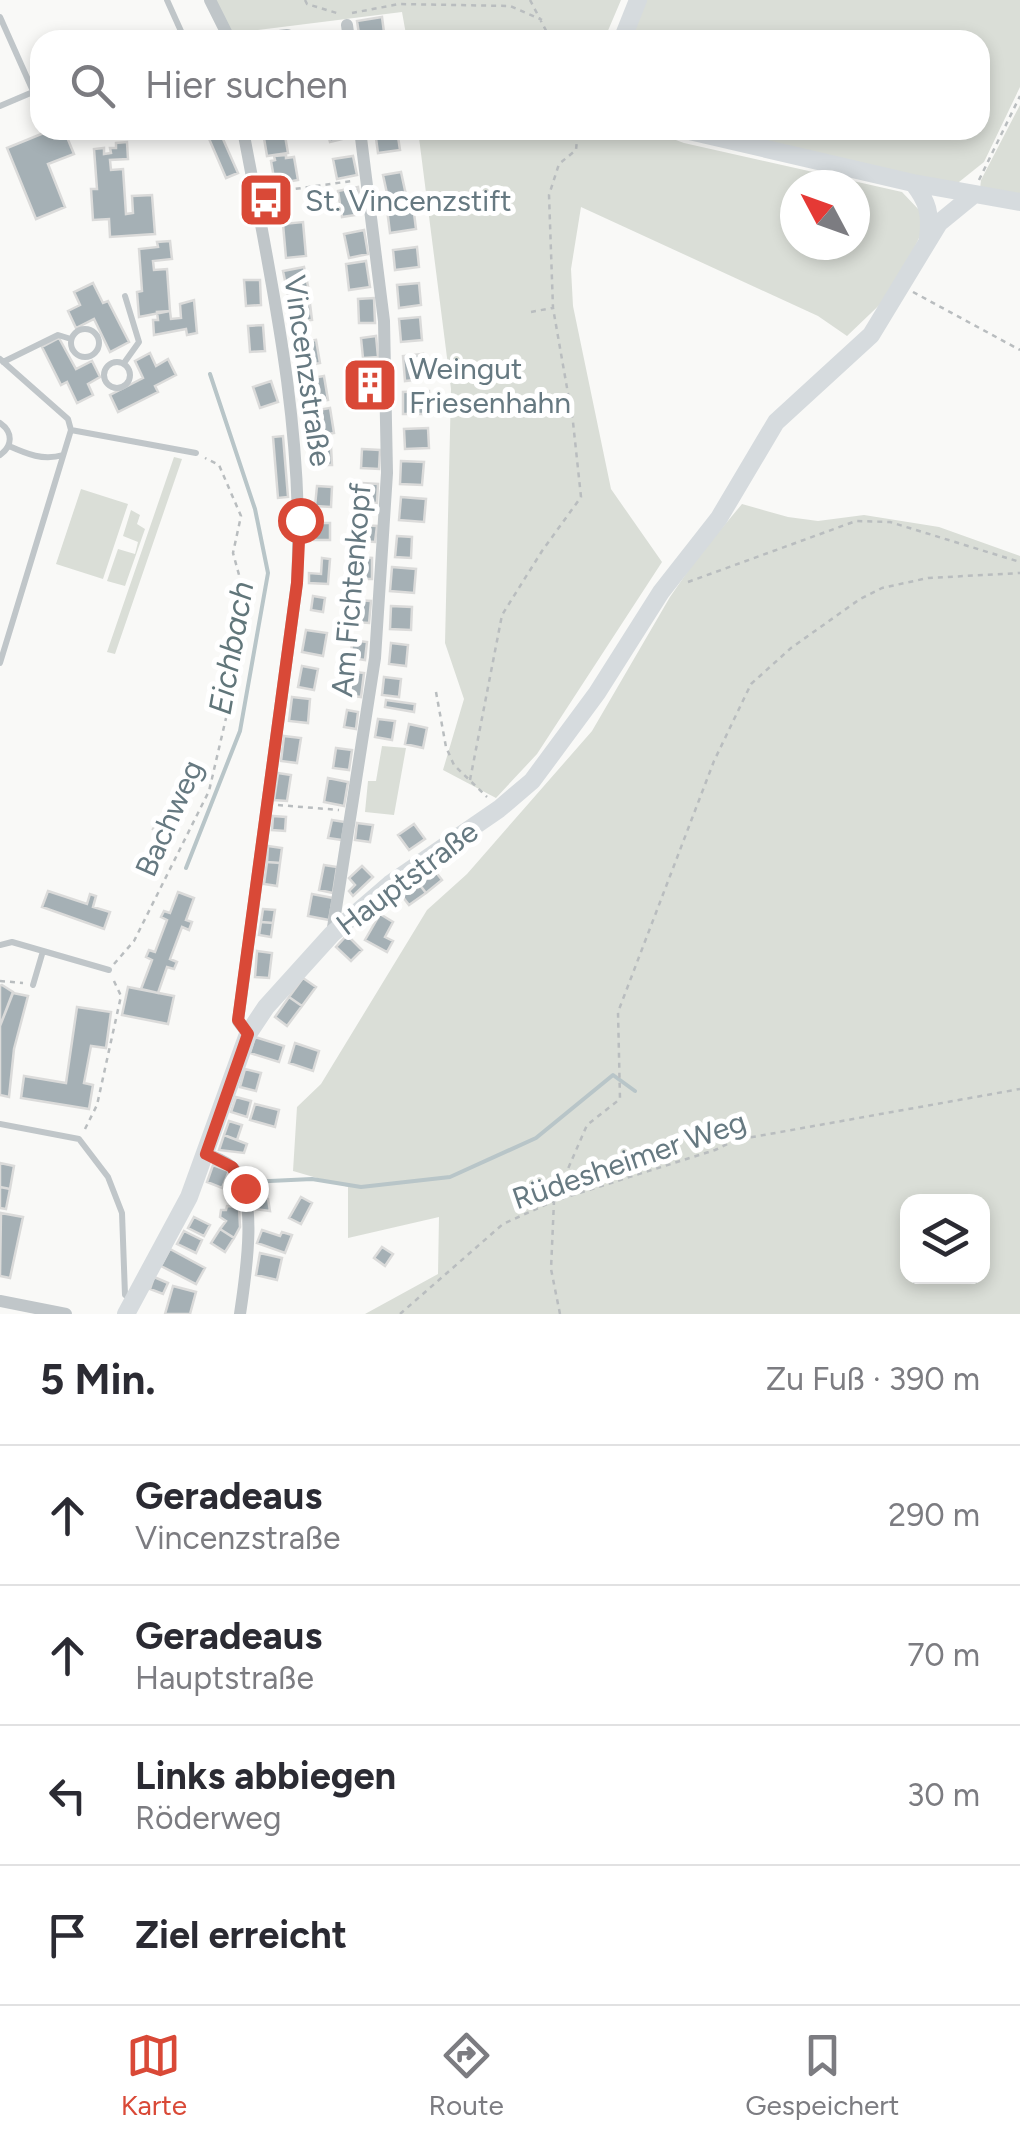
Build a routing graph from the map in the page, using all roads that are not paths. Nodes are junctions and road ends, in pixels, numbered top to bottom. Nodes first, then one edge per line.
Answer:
1 (167, 0) edge
2 (210, 0) edge
3 (638, 0) edge
4 (0, 16) edge
5 (180, 30) edge
6 (225, 30) edge
7 (626, 30) edge
8 (30, 76) edge
9 (30, 93) edge
10 (0, 106) edge
11 (245, 140) edge
12 (361, 140) edge
13 (728, 140) edge
14 (913, 183) junction
15 (972, 196) junction
16 (1020, 202) edge
17 (927, 239) junction
18 (126, 296) dead end
19 (71, 339) junction
20 (98, 348) junction
21 (2, 361) edge
22 (124, 363) junction
23 (109, 364) junction
24 (0, 423) edge
25 (71, 430) junction
26 (9, 446) junction
27 (196, 453) road end
28 (64, 454) junction
29 (0, 455) edge
30 (0, 663) edge
31 (332, 934) junction
32 (0, 945) edge
33 (43, 951) junction
34 (109, 970) road end
35 (33, 985) road end
36 (248, 1034) junction
37 (0, 1124) edge
38 (206, 1154) junction
39 (0, 1302) edge
40 (130, 1307) edge
41 (66, 1314) edge
42 (240, 1314) edge

1 - 5 lane
2 - 6 street
3 - 7 street
4 - 8 lane
9 - 10 lane
11 - 36 street, Vincenzstraße
12 - 31 street, Am Fichtenkopf
13 - 14 street
14 - 15 street
14 - 17 street
15 - 16 street
15 - 17 street, Hauptstraße
17 - 31 street, Hauptstraße
18 - 22 lane
19 - 20 lane
19 - 20 lane
19 - 21 lane
20 - 23 lane
21 - 25 lane
22 - 23 lane
22 - 23 lane
24 - 26 lane
25 - 27 lane
25 - 28 lane
26 - 28 lane
26 - 29 lane
28 - 30 lane
31 - 36 street, Hauptstraße
32 - 33 lane
33 - 34 lane
33 - 35 lane
36 - 38 street, Hauptstraße
37 - 40 lane
38 - 40 street, Hauptstraße
38 - 42 street
39 - 41 street

